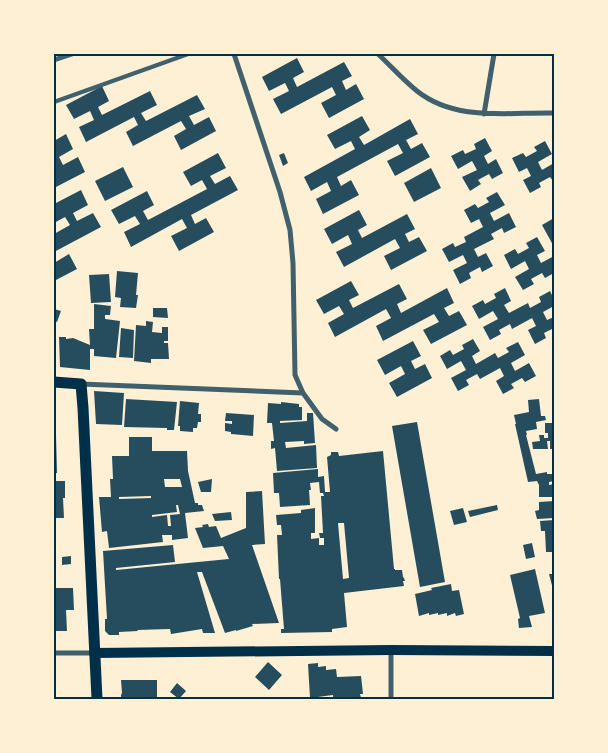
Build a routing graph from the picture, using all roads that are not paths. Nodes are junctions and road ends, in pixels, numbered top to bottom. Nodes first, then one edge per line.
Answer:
1 (72, 54) edge
2 (188, 54) edge
3 (234, 54) edge
4 (378, 54) edge
5 (494, 54) edge
6 (54, 60) edge
7 (54, 102) edge
8 (484, 114) junction
9 (554, 114) edge
10 (54, 382) edge
11 (81, 384) junction
12 (303, 393) junction
13 (336, 429) dead end
14 (391, 650) junction
15 (554, 651) edge
16 (54, 653) edge
17 (94, 653) junction
18 (96, 699) edge
19 (391, 699) edge

1 - 6 street
2 - 7 lane
3 - 12 street
4 - 8 street
5 - 8 street
8 - 9 street
10 - 11 main road
11 - 12 street
11 - 17 main road
12 - 13 street
14 - 15 main road
14 - 17 main road
14 - 19 street
16 - 17 street
17 - 18 main road

